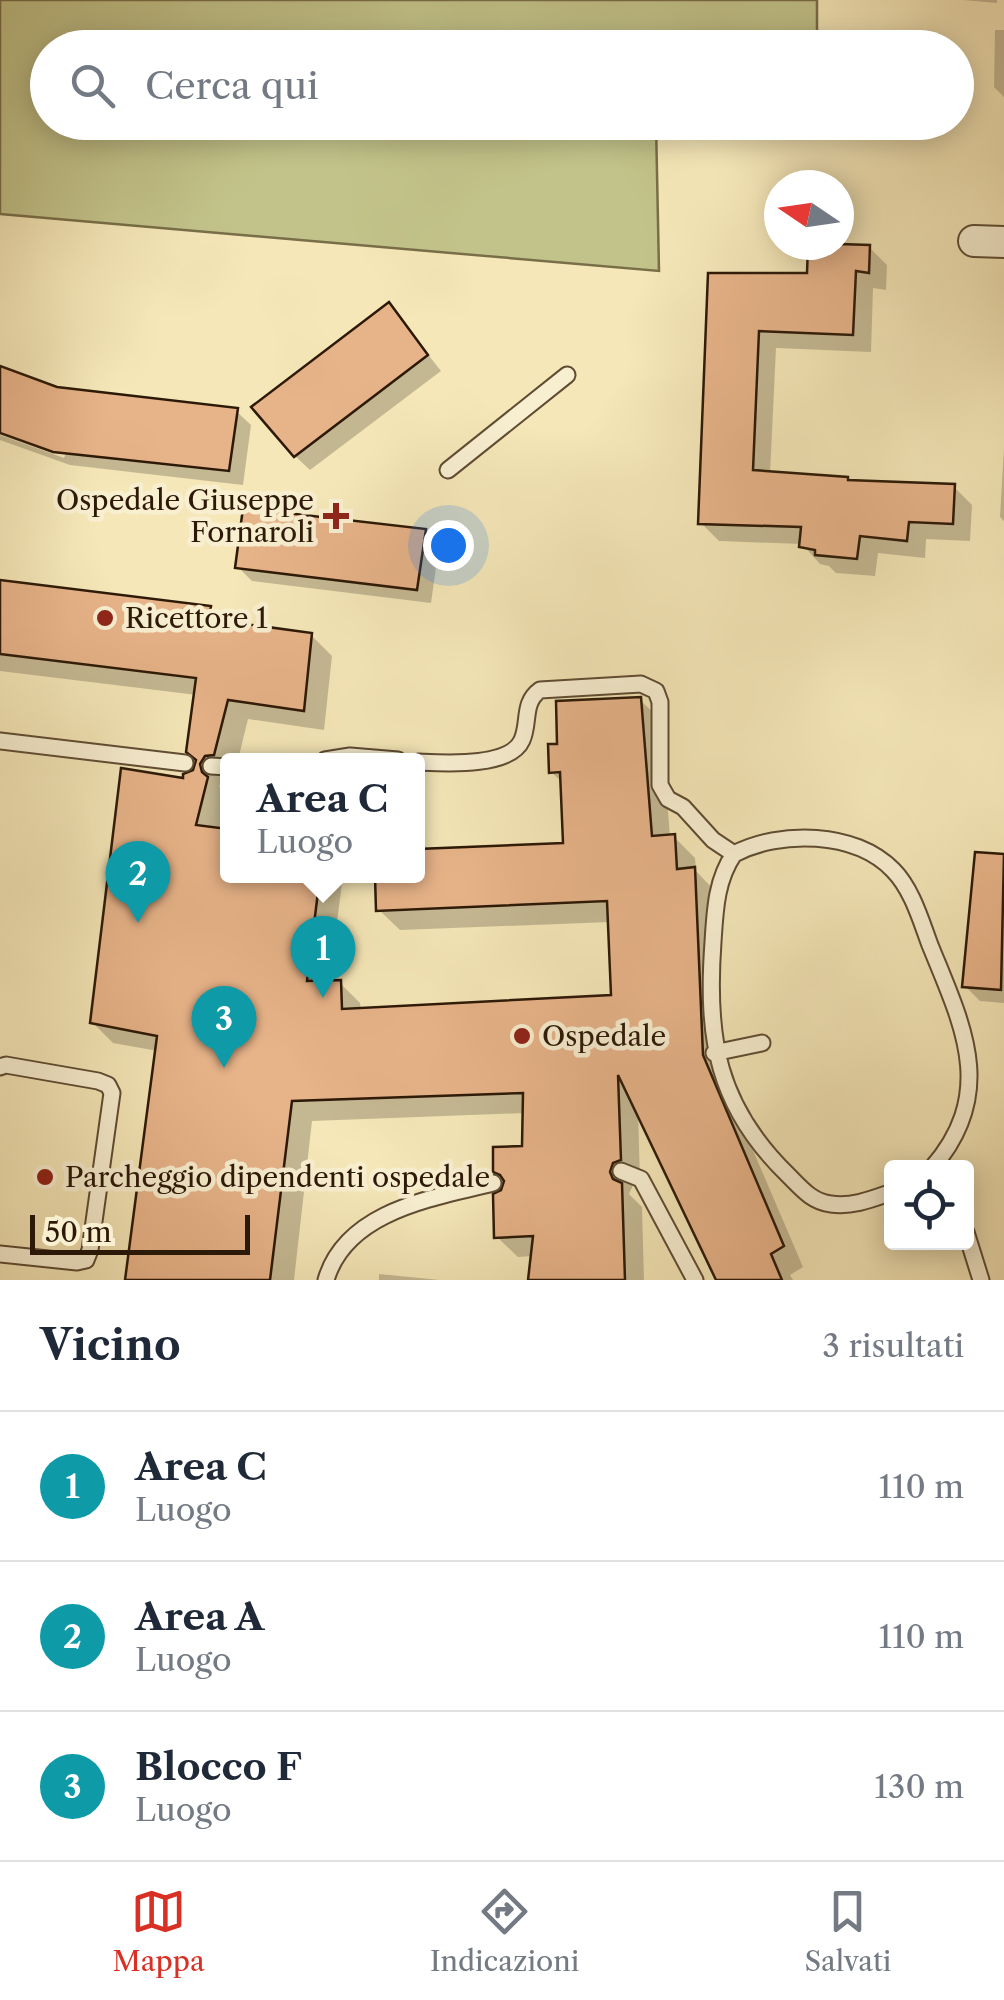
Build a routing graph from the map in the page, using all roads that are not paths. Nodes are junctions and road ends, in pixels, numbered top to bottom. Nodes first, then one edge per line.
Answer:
1 (568, 375) dead end
2 (448, 470) dead end
3 (0, 741) edge
4 (425, 762) edge
5 (185, 763) dead end
6 (734, 854) junction
7 (762, 1043) dead end
8 (714, 1053) junction
9 (0, 1067) edge
10 (939, 1160) edge
11 (621, 1172) dead end
12 (493, 1182) dead end
13 (884, 1195) edge
14 (972, 1250) edge
15 (0, 1254) edge
16 (326, 1280) edge
17 (695, 1280) edge
18 (981, 1280) edge

1 - 2 lane
3 - 5 lane
4 - 6 lane
6 - 8 lane
6 - 10 lane
7 - 8 lane
8 - 13 lane
9 - 15 lane
11 - 17 lane
12 - 16 lane
14 - 18 lane

